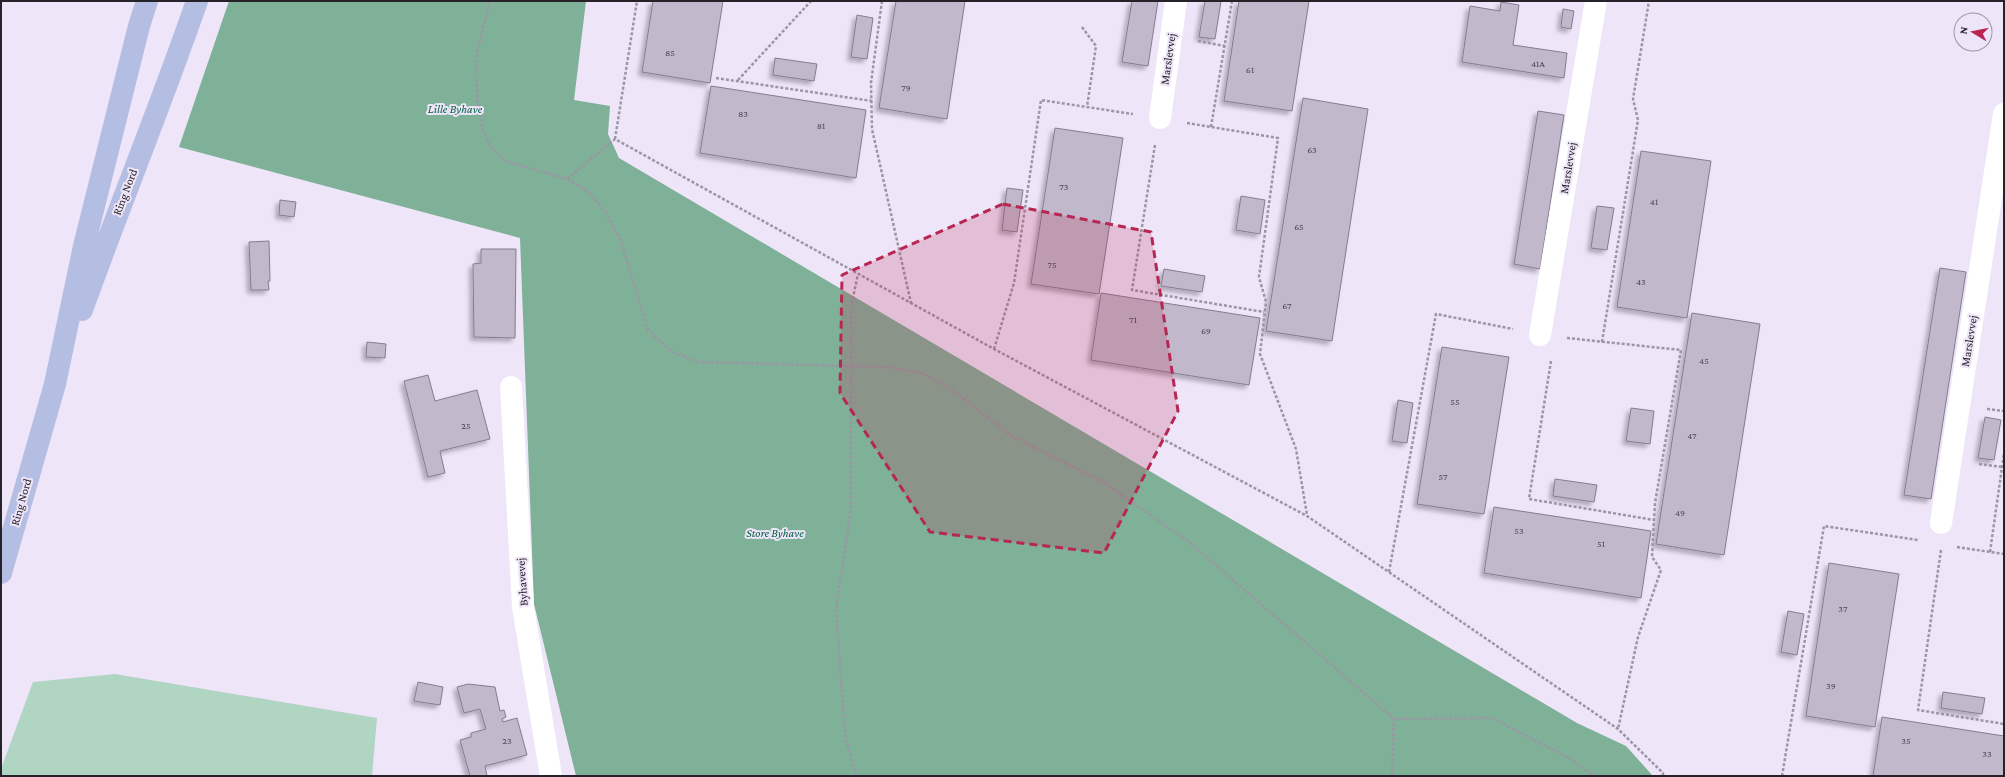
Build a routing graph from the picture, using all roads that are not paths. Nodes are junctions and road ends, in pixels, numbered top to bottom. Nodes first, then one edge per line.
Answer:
1 (147, 1) edge
2 (197, 1) edge
3 (1176, 1) edge
4 (1596, 1) edge
5 (2004, 114) edge
6 (1160, 118) road end
7 (2000, 160) edge
8 (1548, 336) road end
9 (55, 384) junction
10 (511, 387) dead end
11 (1941, 534) road end
12 (1, 573) edge
13 (551, 776) edge

1 - 9 main road, Ring Nord
2 - 9 main road, Ring Nord
3 - 6 street, Marslevvej
4 - 8 street, Marslevvej
5 - 7 street, Marslevvej
7 - 11 street, Marslevvej
9 - 12 main road, Ring Nord
10 - 13 street, Byhavevej

